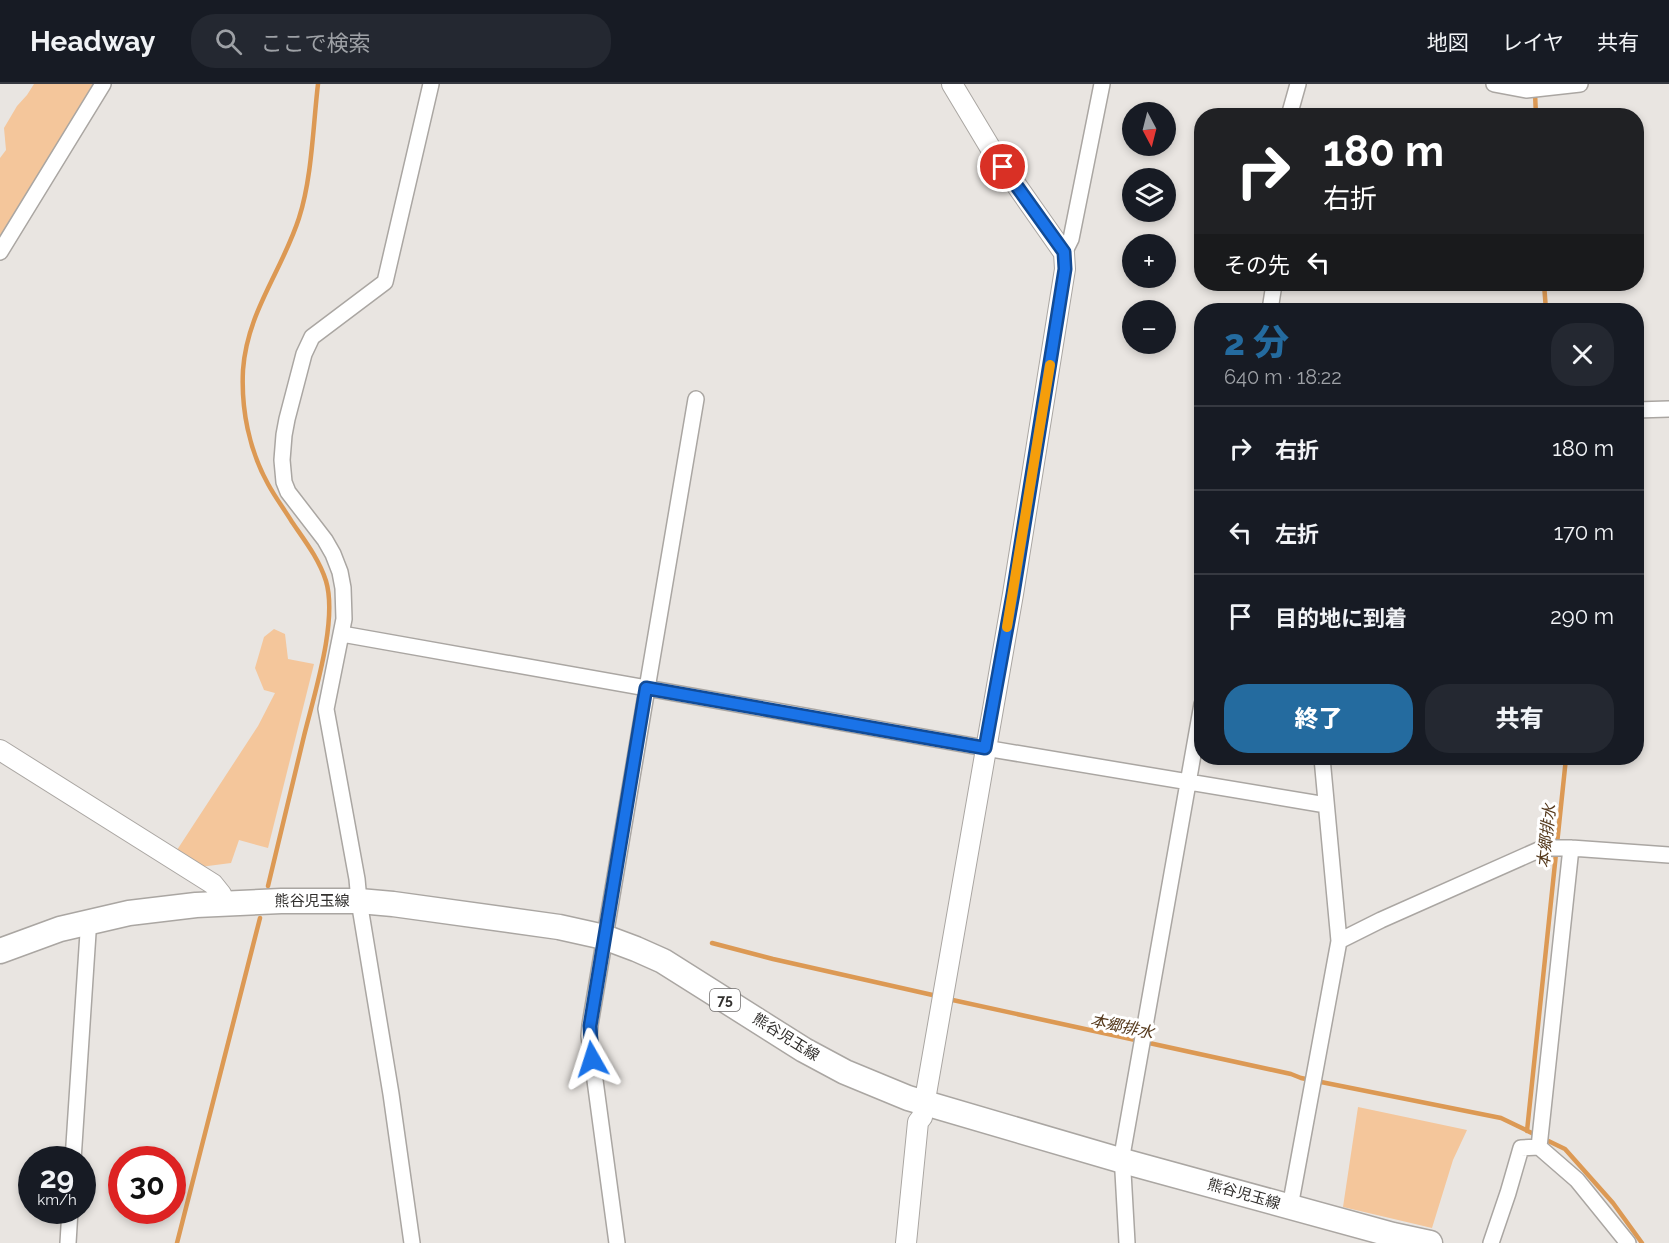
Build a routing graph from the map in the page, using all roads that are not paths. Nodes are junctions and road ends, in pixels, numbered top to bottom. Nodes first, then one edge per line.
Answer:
1 (103, 84) edge
2 (430, 84) edge
3 (952, 84) edge
4 (1102, 84) edge
5 (1298, 84) edge
6 (1494, 84) edge
7 (1580, 84) edge
8 (1291, 108) edge
9 (1, 249) edge
10 (1064, 252) junction
11 (696, 399) dead end
12 (1669, 409) edge
13 (1644, 410) edge
14 (342, 634) junction
15 (646, 688) junction
16 (985, 748) junction
17 (1194, 748) edge
18 (0, 750) edge
19 (1323, 765) edge
20 (1188, 781) junction
21 (1326, 805) junction
22 (1571, 848) junction
23 (1669, 855) edge
24 (358, 901) junction
25 (224, 903) junction
26 (84, 923) junction
27 (604, 938) junction
28 (1339, 941) junction
29 (0, 951) edge
30 (924, 1104) junction
31 (74, 1146) edge
32 (1539, 1147) junction
33 (1123, 1161) junction
34 (1290, 1207) junction
35 (69, 1224) edge
36 (68, 1243) edge
37 (412, 1243) edge
38 (617, 1243) edge
39 (906, 1243) edge
40 (1127, 1243) edge
41 (1430, 1243) edge
42 (1491, 1243) edge
43 (1628, 1243) edge

1 - 9 street
2 - 14 street
3 - 10 street
4 - 10 street
5 - 8 street
6 - 7 street
10 - 16 street
11 - 15 street
12 - 13 street
14 - 15 street
14 - 24 street
15 - 16 street
15 - 27 street
16 - 20 street
16 - 30 street
17 - 20 street
18 - 25 street
19 - 21 street
20 - 21 street
20 - 33 street
21 - 28 street
22 - 23 street
22 - 28 street
22 - 32 street
24 - 25 main road, 熊谷児玉線 / 75
24 - 27 main road, 熊谷児玉線 / 75
24 - 37 street
25 - 26 main road, 熊谷児玉線 / 75
26 - 29 main road, 熊谷児玉線 / 75
26 - 31 street
27 - 30 main road, 熊谷児玉線 / 75
27 - 38 street
28 - 34 street
30 - 33 main road, 熊谷児玉線 / 75
30 - 39 street
32 - 42 street
32 - 43 street
33 - 34 main road, 熊谷児玉線 / 75
33 - 40 street
34 - 41 main road, 熊谷児玉線 / 75
35 - 36 street

